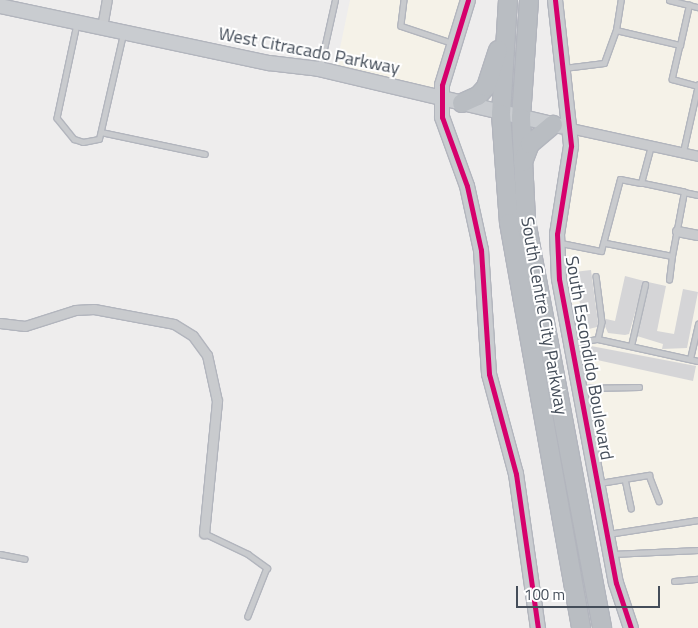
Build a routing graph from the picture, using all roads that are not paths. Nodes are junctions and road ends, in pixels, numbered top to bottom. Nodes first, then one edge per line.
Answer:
1 (107, 0) edge
2 (335, 0) edge
3 (404, 0) edge
4 (468, 0) edge
5 (508, 0) edge
6 (529, 0) edge
7 (555, 0) edge
8 (621, 0) edge
9 (669, 0) edge
10 (689, 5) junction
11 (0, 6) edge
12 (698, 7) edge
13 (78, 23) junction
14 (102, 27) junction
15 (616, 30) junction
16 (505, 31) junction
17 (124, 33) junction
18 (454, 44) junction
19 (680, 45) junction
20 (319, 68) junction
21 (564, 68) junction
22 (698, 86) edge
23 (441, 97) junction
24 (462, 103) junction
25 (501, 114) junction
26 (520, 118) junction
27 (553, 125) junction
28 (570, 128) junction
29 (101, 132) junction
30 (651, 146) junction
31 (683, 153) junction
32 (205, 154) dead end
33 (698, 156) edge
34 (521, 170) junction
35 (641, 182) junction
36 (684, 192) junction
37 (698, 195) edge
38 (677, 230) junction
39 (698, 235) edge
40 (557, 242) junction
41 (606, 243) junction
42 (672, 256) junction
43 (596, 276) dead end
44 (669, 280) dead end
45 (646, 285) dead end
46 (0, 323) edge
47 (698, 324) edge
48 (598, 339) junction
49 (570, 343) junction
50 (631, 346) junction
51 (690, 359) junction
52 (698, 361) edge
53 (639, 387) dead end
54 (579, 388) junction
55 (625, 479) junction
56 (597, 484) junction
57 (658, 501) dead end
58 (631, 508) dead end
59 (698, 520) edge
60 (204, 533) joint
61 (607, 534) junction
62 (698, 550) edge
63 (0, 554) edge
64 (611, 554) junction
65 (26, 559) dead end
66 (698, 579) edge
67 (674, 581) dead end
68 (248, 616) dead end
69 (538, 628) edge
70 (581, 628) edge
71 (602, 628) edge
72 (631, 628) edge

1 - 14 street
2 - 20 lane
3 - 18 lane
4 - 18 street
5 - 16 highway, South Centre City Parkway
6 - 26 highway, South Centre City Parkway
7 - 21 street, South Escondido Boulevard
8 - 15 lane
9 - 10 lane
10 - 12 lane
10 - 19 lane
11 - 13 street, West Citracado Parkway
13 - 14 street, West Citracado Parkway
13 - 29 lane
14 - 17 street, West Citracado Parkway
15 - 19 lane
15 - 21 lane
16 - 24 highway
16 - 25 highway, South Centre City Parkway
17 - 20 street, West Citracado Parkway
17 - 29 lane
18 - 23 street
19 - 22 lane
20 - 23 street, West Citracado Parkway
21 - 28 street, South Escondido Boulevard
22 - 31 lane
23 - 24 street, West Citracado Parkway
23 - 69 street
24 - 25 street, West Citracado Parkway
25 - 26 street, West Citracado Parkway
25 - 70 highway, South Centre City Parkway
26 - 27 street, West Citracado Parkway
26 - 34 highway, South Centre City Parkway
27 - 28 street, West Citracado Parkway
27 - 34 highway
28 - 30 street, West Citracado Parkway
28 - 40 street, South Escondido Boulevard
29 - 32 lane
30 - 31 street, West Citracado Parkway
30 - 35 lane
31 - 33 street, West Citracado Parkway
34 - 71 highway, South Centre City Parkway
35 - 36 lane
35 - 41 lane
36 - 37 lane
36 - 38 lane
38 - 39 street
38 - 42 lane
40 - 41 lane
40 - 49 street, South Escondido Boulevard
41 - 42 lane
42 - 44 lane
43 - 48 lane
45 - 50 lane
46 - 60 street
47 - 51 lane
48 - 49 lane
48 - 50 lane
49 - 54 street, South Escondido Boulevard
50 - 51 lane
51 - 52 lane
53 - 54 lane
54 - 56 street, South Escondido Boulevard
55 - 56 lane
55 - 57 lane
55 - 58 lane
56 - 61 street, South Escondido Boulevard
59 - 61 lane
60 - 68 lane
61 - 64 street, South Escondido Boulevard
62 - 64 lane
63 - 65 lane
64 - 72 street, South Escondido Boulevard
66 - 67 lane

